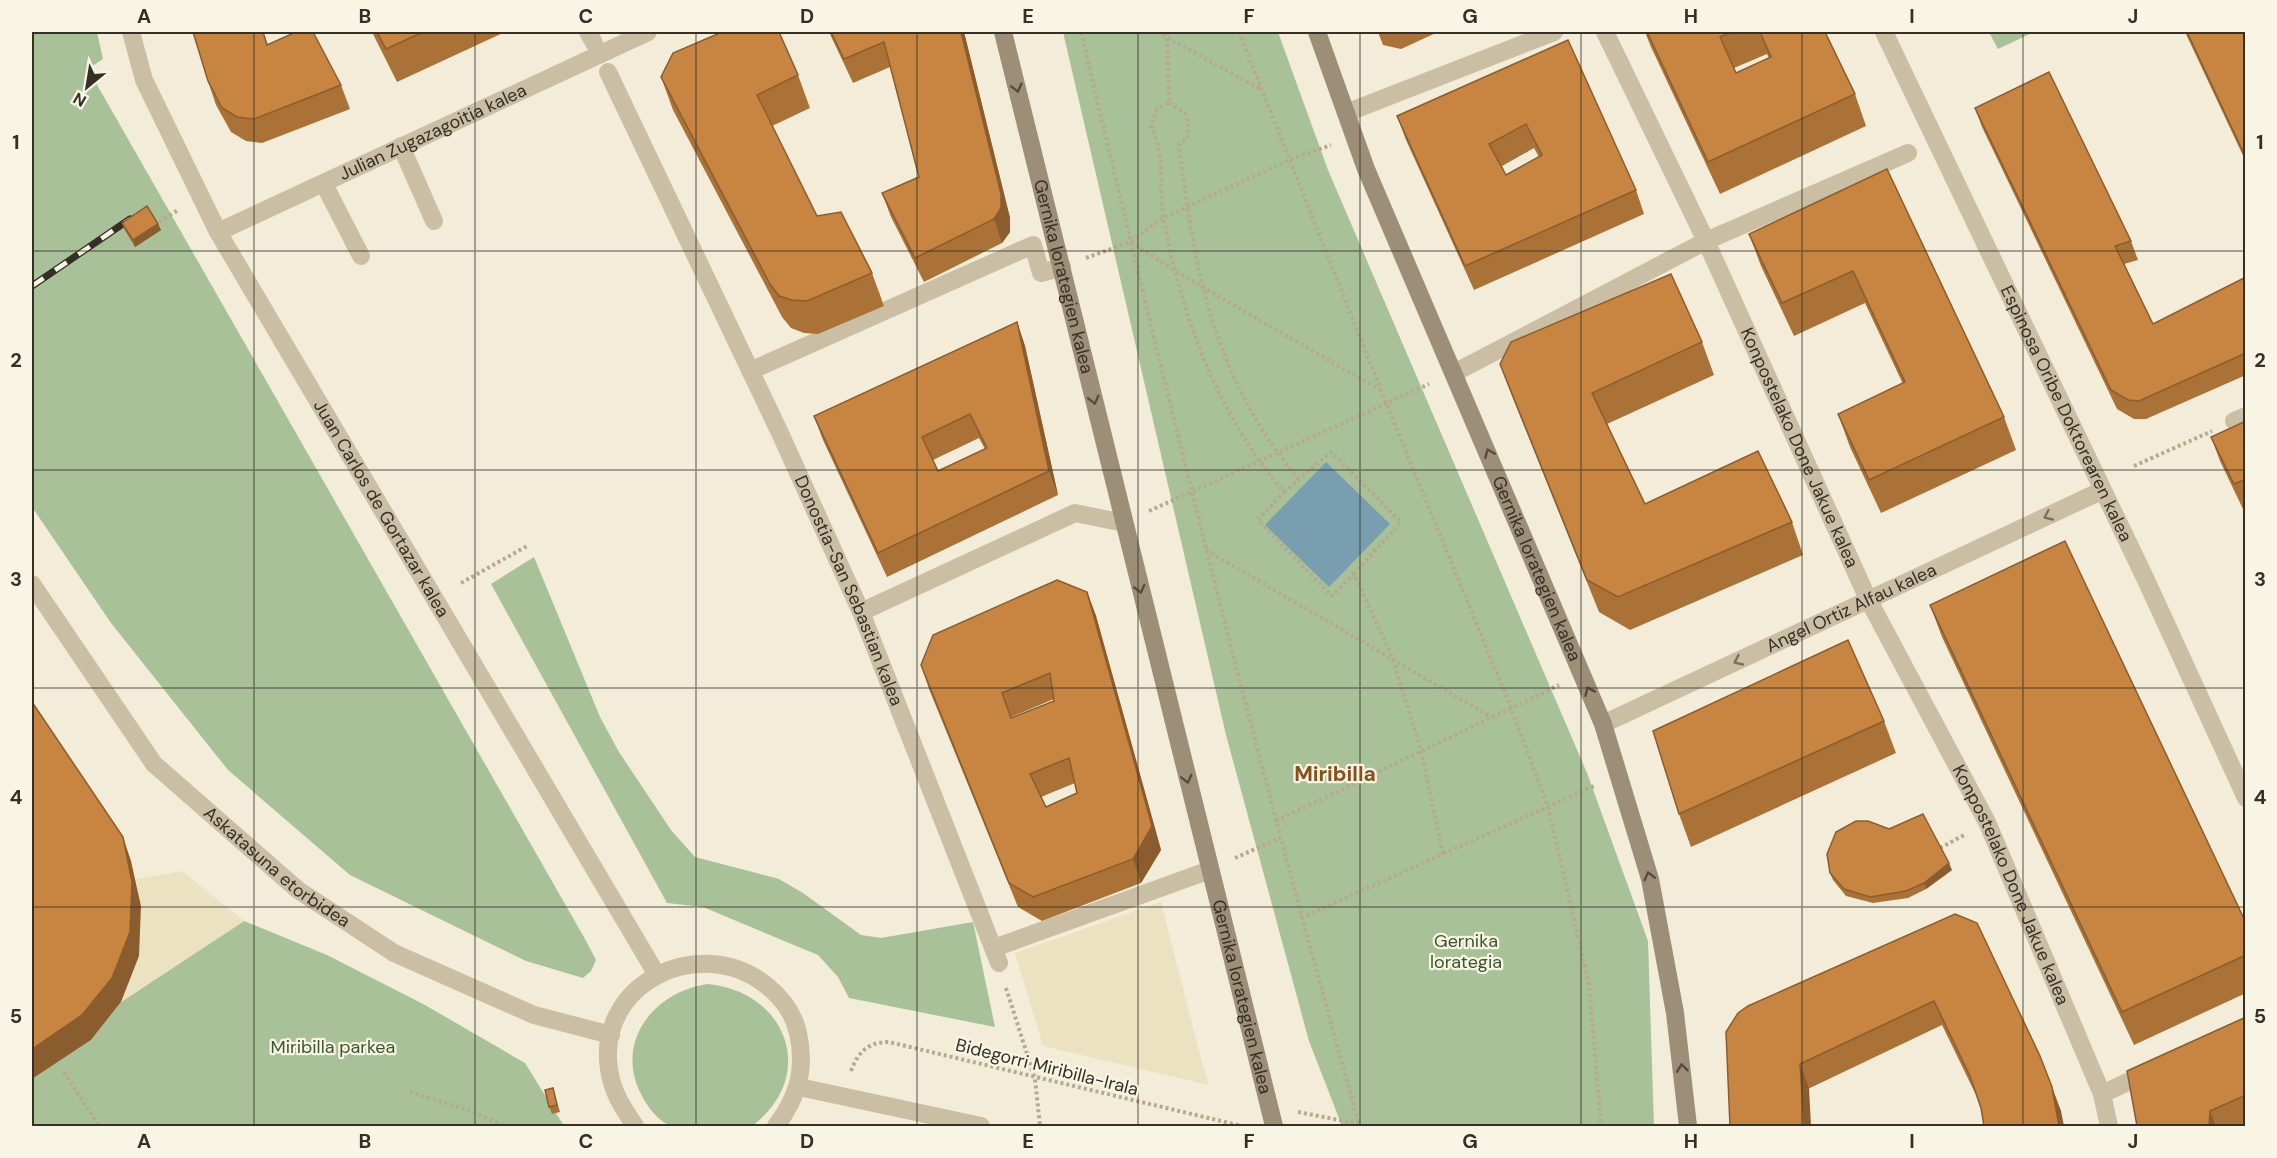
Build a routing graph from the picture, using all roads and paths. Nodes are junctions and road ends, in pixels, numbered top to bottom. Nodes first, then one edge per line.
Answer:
1 (131, 32) edge
2 (648, 32) edge
3 (1003, 32) edge
4 (1081, 32) edge
5 (1157, 32) edge
6 (1167, 32) edge
7 (1239, 32) edge
8 (1317, 32) edge
9 (1554, 32) edge
10 (1605, 32) edge
11 (1884, 32) edge
12 (1168, 38) junction
13 (608, 72) dead end
14 (1263, 90) junction
15 (1170, 103) junction
16 (1346, 113) junction
17 (1355, 137) junction
18 (401, 146) junction
19 (1908, 153) dead end
20 (1291, 159) junction
21 (324, 184) junction
22 (1186, 207) junction
23 (179, 209) dead end
24 (1163, 218) junction
25 (434, 220) dead end
26 (149, 228) edge
27 (218, 232) junction
28 (1130, 242) junction
29 (1706, 242) junction
30 (361, 255) dead end
31 (1062, 267) junction
32 (1175, 271) junction
33 (1202, 287) junction
34 (750, 371) junction
35 (1454, 373) junction
36 (1381, 391) junction
37 (1386, 403) junction
38 (2240, 418) edge
39 (1276, 453) junction
40 (1257, 461) junction
41 (2134, 466) dead end
42 (1299, 480) junction
43 (2101, 491) junction
44 (1190, 492) junction
45 (1284, 492) junction
46 (1124, 523) junction
47 (529, 545) dead end
48 (1205, 549) junction
49 (1354, 574) junction
50 (461, 583) dead end
51 (32, 584) edge
52 (1868, 599) junction
53 (861, 612) junction
54 (1393, 659) junction
55 (1582, 675) junction
56 (1511, 708) junction
57 (1491, 717) junction
58 (1603, 724) junction
59 (1421, 751) junction
60 (1619, 774) junction
61 (2246, 798) edge
62 (1548, 807) junction
63 (1275, 822) junction
64 (1280, 838) junction
65 (1443, 854) junction
66 (1210, 870) junction
67 (1301, 918) junction
68 (996, 956) junction
69 (657, 975) junction
70 (611, 1035) junction
71 (854, 1063) dead end
72 (2164, 1065) edge
73 (64, 1072) dead end
74 (1035, 1079) junction
75 (799, 1087) junction
76 (410, 1092) dead end
77 (2102, 1094) junction
78 (1268, 1106) junction
79 (1359, 1124) junction
80 (99, 1126) edge
81 (505, 1126) edge
82 (636, 1126) edge
83 (776, 1126) edge
84 (981, 1126) edge
85 (1040, 1126) edge
86 (1242, 1126) edge
87 (1274, 1126) edge
88 (1369, 1126) edge
89 (1601, 1126) edge
90 (1688, 1126) edge
91 (2109, 1126) edge

1 - 27 street, Juan Carlos de Gortazar kalea
2 - 18 street, Julian Zugazagoitia kalea
3 -> 31 main road, Gernika lorategien kalea
4 - 28 path
5 - 12 path
6 - 12 path
7 - 14 path
8 - 16 main road, Gernika lorategien kalea
9 - 16 street
10 - 29 street, Konpostelako Done Jakue kalea
11 - 43 street, Espinosa Oribe Doktorearen kalea
12 - 14 path
12 - 15 path
13 - 34 street, Donostia-San Sebastian kalea
14 - 20 path
15 - 22 path
15 - 24 path
16 - 17 main road, Gernika lorategien kalea
17 - 20 path
17 - 35 main road, Gernika lorategien kalea
18 - 21 street, Julian Zugazagoitia kalea
18 - 25 street
19 - 29 street
20 - 22 path
20 - 36 path
21 - 27 street, Julian Zugazagoitia kalea
21 - 30 street
22 - 24 path
22 - 33 path
23 - 26 path
24 - 28 path
24 - 32 path
27 - 69 street, Juan Carlos de Gortazar kalea
28 - 31 path
28 - 32 path
28 - 44 path
29 - 35 street
29 - 52 street, Konpostelako Done Jakue kalea
31 - 34 street
31 -> 46 main road, Gernika lorategien kalea
32 - 33 path
32 - 40 path
33 - 36 path
33 - 39 path
34 - 53 street, Donostia-San Sebastian kalea
35 - 37 path
55 -> 35 main road, Gernika lorategien kalea
36 - 37 path
37 - 39 path
37 - 56 path
38 - 41 path
39 - 40 path
39 - 42 path
40 - 44 path
40 - 45 path
42 - 45 path
42 - 49 path
43 -> 52 street, Angel Ortiz Alfau kalea
43 - 61 street, Espinosa Oribe Doktorearen kalea
44 - 46 path
44 - 48 path
45 - 49 path
46 - 53 street
46 -> 66 main road, Gernika lorategien kalea
47 - 50 path
48 - 54 path
48 - 63 path
49 - 54 path
51 - 70 street, Askatasuna etorbidea
52 -> 58 street, Angel Ortiz Alfau kalea
52 - 77 street, Konpostelako Done Jakue kalea
53 - 68 street, Donostia-San Sebastian kalea
54 - 57 path
54 - 59 path
55 - 56 path
58 -> 55 main road, Gernika lorategien kalea
56 - 57 path
56 - 62 path
57 - 59 path
58 - 60 main road, Gernika lorategien kalea
59 - 63 path
59 - 65 path
60 - 62 path
90 -> 60 main road, Gernika lorategien kalea
62 - 65 path
62 - 89 path
63 - 64 path
64 - 66 path
64 - 67 path
65 - 67 path
66 - 68 street
66 - 78 main road, Gernika lorategien kalea
67 - 79 path
68 - 74 path
69 - 70 street
69 - 75 street
70 - 82 street
71 - 74 path, Bidegorri Miribilla-Irala
72 - 77 street
73 - 80 path
74 - 85 path
74 - 86 path, Bidegorri Miribilla-Irala
75 - 83 street
75 - 84 street
76 - 81 path
77 - 91 street, Konpostelako Done Jakue kalea
78 - 79 path
78 - 87 main road, Gernika lorategien kalea
79 - 88 path

